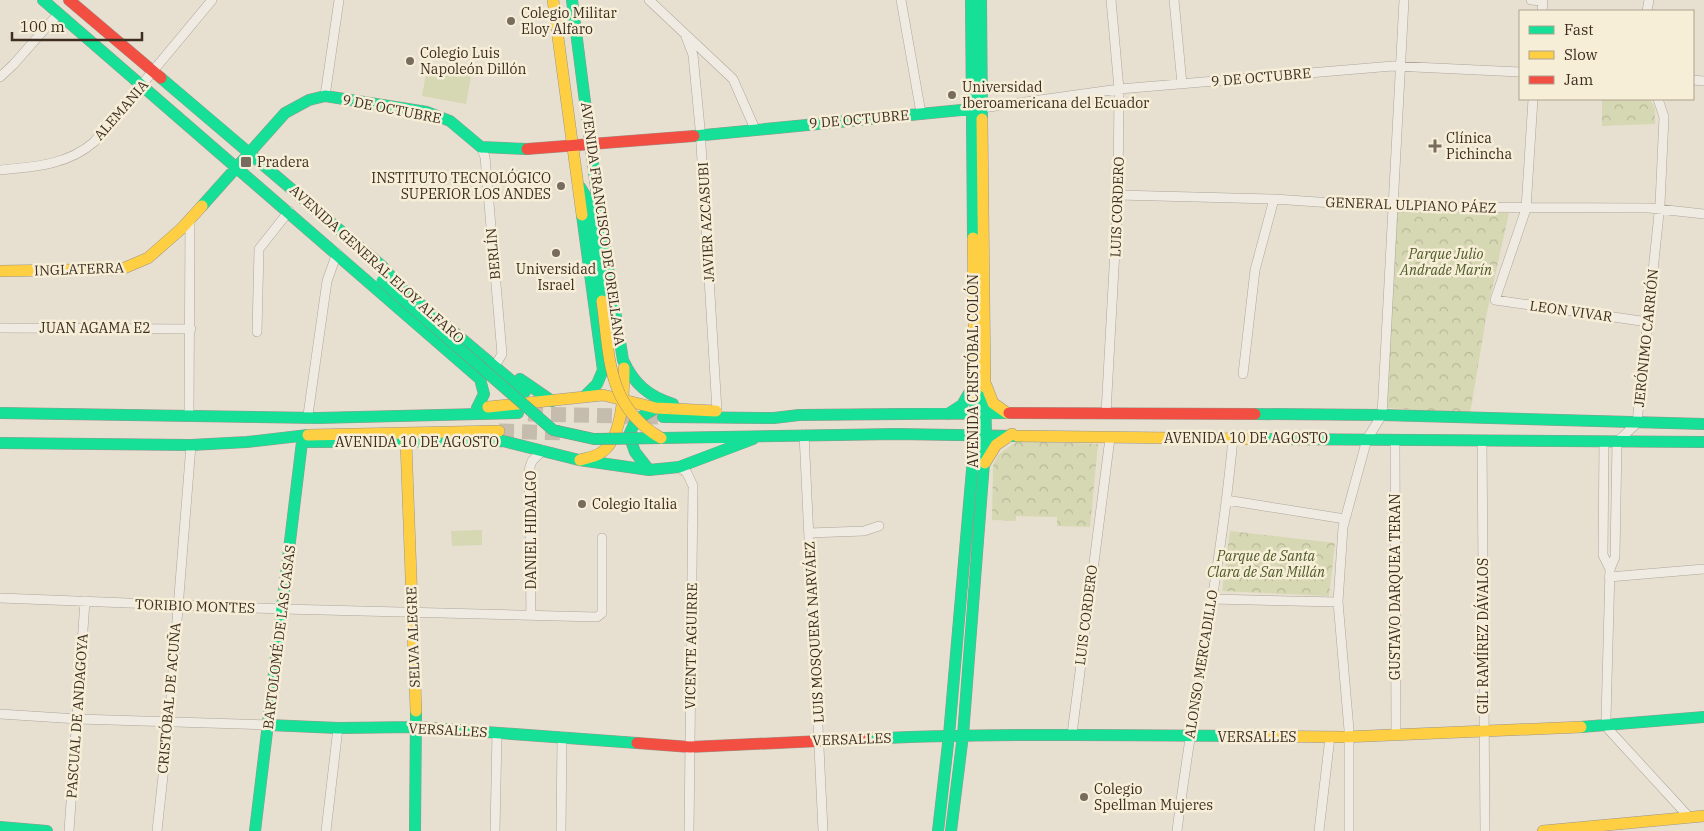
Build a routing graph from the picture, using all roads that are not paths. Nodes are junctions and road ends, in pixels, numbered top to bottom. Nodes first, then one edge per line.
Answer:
1 (44, 0) edge
2 (69, 0) edge
3 (212, 0) edge
4 (339, 0) edge
5 (553, 0) edge
6 (572, 0) edge
7 (649, 0) edge
8 (901, 0) edge
9 (971, 0) edge
10 (981, 0) edge
11 (1111, 0) edge
12 (1174, 0) edge
13 (1404, 0) edge
14 (1531, 0) edge
15 (1543, 0) edge
16 (59, 13) junction
17 (685, 34) junction
18 (1402, 66) junction
19 (154, 71) junction
20 (1519, 72) edge
21 (0, 77) edge
22 (1182, 84) junction
23 (142, 85) junction
24 (1119, 89) junction
25 (325, 96) junction
26 (1533, 100) edge
27 (1658, 100) edge
28 (977, 109) junction
29 (921, 113) junction
30 (755, 129) junction
31 (700, 135) junction
32 (574, 144) junction
33 (592, 144) junction
34 (481, 147) junction
35 (250, 153) junction
36 (237, 167) junction
37 (0, 170) edge
38 (580, 187) junction
39 (1118, 196) junction
40 (1274, 199) junction
41 (1391, 208) junction
42 (1526, 209) junction
43 (1659, 209) junction
44 (289, 211) junction
45 (1704, 214) edge
46 (190, 218) junction
47 (340, 256) junction
48 (382, 266) junction
49 (0, 271) edge
50 (1648, 322) junction
51 (0, 328) edge
52 (191, 329) junction
53 (257, 332) dead end
54 (600, 347) junction
55 (622, 356) junction
56 (498, 361) junction
57 (1243, 374) dead end
58 (981, 384) junction
59 (525, 392) dead end
60 (603, 395) junction
61 (585, 396) junction
62 (624, 400) junction
63 (552, 402) junction
64 (477, 408) junction
65 (690, 409) junction
66 (717, 411) junction
67 (659, 412) junction
68 (0, 413) edge
69 (518, 413) tunnel mouth
70 (986, 413) junction
71 (1106, 413) junction
72 (948, 414) junction
73 (974, 414) junction
74 (1007, 414) junction
75 (189, 415) junction
76 (798, 415) junction
77 (1382, 415) junction
78 (303, 416) junction
79 (619, 419) junction
80 (1637, 423) junction
81 (1704, 424) edge
82 (499, 431) tunnel mouth
83 (680, 431) dead end
84 (788, 434) junction
85 (804, 434) junction
86 (1012, 434) junction
87 (981, 435) junction
88 (662, 438) junction
89 (755, 438) junction
90 (1110, 438) junction
91 (1233, 438) junction
92 (1367, 439) junction
93 (1395, 441) junction
94 (1482, 441) junction
95 (247, 442) junction
96 (302, 442) junction
97 (406, 442) junction
98 (1604, 442) junction
99 (1617, 442) junction
100 (1704, 442) edge
101 (0, 443) edge
102 (191, 445) junction
103 (543, 450) junction
104 (579, 460) junction
105 (985, 463) junction
106 (680, 467) junction
107 (648, 470) junction
108 (1226, 500) junction
109 (1345, 519) junction
110 (879, 526) dead end
111 (809, 533) junction
112 (602, 538) dead end
113 (1704, 569) edge
114 (1610, 573) junction
115 (0, 598) edge
116 (1212, 599) junction
117 (85, 601) junction
118 (1338, 602) junction
119 (177, 605) junction
120 (283, 609) junction
121 (412, 611) junction
122 (531, 616) junction
123 (0, 714) edge
124 (1704, 717) edge
125 (78, 719) junction
126 (169, 722) junction
127 (269, 725) junction
128 (1606, 725) junction
129 (418, 727) junction
130 (338, 728) junction
131 (1484, 731) junction
132 (497, 733) junction
133 (1072, 734) junction
134 (1396, 734) junction
135 (949, 735) junction
136 (963, 735) junction
137 (562, 736) junction
138 (1188, 737) junction
139 (1330, 737) junction
140 (1348, 737) junction
141 (820, 740) junction
142 (690, 747) junction
143 (1704, 816) edge
144 (1689, 817) junction
145 (0, 827) edge
146 (47, 831) edge
147 (69, 831) edge
148 (157, 831) edge
149 (255, 831) edge
150 (326, 831) edge
151 (415, 831) edge
152 (495, 831) edge
153 (561, 831) edge
154 (689, 831) edge
155 (823, 831) edge
156 (938, 831) edge
157 (951, 831) edge
158 (1177, 831) edge
159 (1319, 831) edge
160 (1349, 831) edge
161 (1485, 831) edge
162 (1543, 831) edge

1 - 16 main road, AVENIDA GENERAL ELOY ALFARO
2 - 19 main road, AVENIDA GENERAL ELOY ALFARO
3 - 19 street, ALEMANIA
4 - 25 street
5 - 32 main road, AVENIDA FRANCISCO DE ORELLANA
6 - 33 main road, AVENIDA FRANCISCO DE ORELLANA
7 - 17 street
8 - 29 street
9 - 28 main road, AVENIDA CRISTÓBAL COLÓN
10 - 28 main road, AVENIDA CRISTÓBAL COLÓN
11 - 24 street, LUIS CORDERO
12 - 22 street
13 - 18 street
14 - 15 street
16 - 21 street
16 - 23 main road, AVENIDA GENERAL ELOY ALFARO
17 - 30 street
17 - 31 street, JAVIER AZCASUBI
18 - 20 street, 9 DE OCTUBRE
18 - 22 street, 9 DE OCTUBRE
18 - 41 street
19 - 23 street, ALEMANIA
19 - 35 main road, AVENIDA GENERAL ELOY ALFARO
22 - 24 street, 9 DE OCTUBRE
23 - 36 main road, AVENIDA GENERAL ELOY ALFARO
23 - 37 street, ALEMANIA
24 - 28 street, 9 DE OCTUBRE
24 - 39 street, LUIS CORDERO
25 - 34 main road, 9 DE OCTUBRE
25 - 35 main road, 9 DE OCTUBRE
26 - 42 street
27 - 43 street, JERÓNIMO CARRIÓN
28 - 29 main road, 9 DE OCTUBRE
28 - 58 main road, AVENIDA CRISTÓBAL COLÓN
29 - 30 main road, 9 DE OCTUBRE
30 - 31 main road, 9 DE OCTUBRE
31 - 33 main road, 9 DE OCTUBRE
31 - 66 street, JAVIER AZCASUBI
32 - 33 main road, 9 DE OCTUBRE
32 - 34 main road, 9 DE OCTUBRE
32 - 38 main road, AVENIDA FRANCISCO DE ORELLANA
33 - 55 main road, AVENIDA FRANCISCO DE ORELLANA
34 - 56 street, BERLÍN
35 - 36 main road, 9 DE OCTUBRE
35 - 48 main road, AVENIDA GENERAL ELOY ALFARO
36 - 44 main road, AVENIDA GENERAL ELOY ALFARO
36 - 46 main road, INGLATERRA
38 - 54 main road, AVENIDA FRANCISCO DE ORELLANA
38 - 88 main road, bridge
39 - 40 street, GENERAL ULPIANO PÁEZ
39 - 71 street, LUIS CORDERO
40 - 41 street, GENERAL ULPIANO PÁEZ
40 - 57 street
41 - 42 street, GENERAL ULPIANO PÁEZ
41 - 77 street
42 - 43 street, GENERAL ULPIANO PÁEZ
42 - 50 street, LEON VIVAR
43 - 45 street, GENERAL ULPIANO PÁEZ
43 - 50 street, JERÓNIMO CARRIÓN
44 - 47 main road, AVENIDA GENERAL ELOY ALFARO
44 - 53 street
46 - 49 main road, INGLATERRA
46 - 52 street
47 - 64 main road
47 - 78 street
47 - 88 main road, bridge
48 - 56 main road
48 - 59 main road, AVENIDA GENERAL ELOY ALFARO
50 - 80 street, JERÓNIMO CARRIÓN
51 - 52 street, JUAN AGAMA E2
52 - 75 street
54 - 55 main road
54 - 61 main road, AVENIDA FRANCISCO DE ORELLANA
55 - 62 main road
55 - 65 main road, AVENIDA FRANCISCO DE ORELLANA
56 - 63 main road
58 - 70 main road, AVENIDA CRISTÓBAL COLÓN
58 - 72 main road
58 - 73 main road, AVENIDA CRISTÓBAL COLÓN
58 - 74 main road
60 - 61 main road, AVENIDA 10 DE AGOSTO
60 - 62 main road, AVENIDA 10 DE AGOSTO
60 - 79 main road
61 - 63 main road, AVENIDA 10 DE AGOSTO
62 - 67 main road, AVENIDA 10 DE AGOSTO
62 - 79 main road
63 - 64 main road, AVENIDA 10 DE AGOSTO
64 - 78 main road, AVENIDA 10 DE AGOSTO
65 - 66 main road, AVENIDA 10 DE AGOSTO
65 - 67 main road, AVENIDA 10 DE AGOSTO
66 - 76 main road, AVENIDA 10 DE AGOSTO
67 - 76 main road, AVENIDA 10 DE AGOSTO
67 - 107 main road
68 - 75 main road, AVENIDA 10 DE AGOSTO
69 - 78 main road, AVENIDA 10 DE AGOSTO
70 - 73 main road, AVENIDA 10 DE AGOSTO
70 - 74 main road, AVENIDA 10 DE AGOSTO
70 - 87 main road, AVENIDA CRISTÓBAL COLÓN
71 - 74 main road, AVENIDA 10 DE AGOSTO
71 - 77 main road, AVENIDA 10 DE AGOSTO
72 - 73 main road, AVENIDA 10 DE AGOSTO
72 - 76 main road, AVENIDA 10 DE AGOSTO
73 - 87 main road, AVENIDA CRISTÓBAL COLÓN
75 - 78 main road, AVENIDA 10 DE AGOSTO
77 - 80 main road, AVENIDA 10 DE AGOSTO
77 - 92 street
79 - 104 main road
80 - 81 main road, AVENIDA 10 DE AGOSTO
80 - 99 street, JERÓNIMO CARRIÓN
82 - 95 main road, AVENIDA 10 DE AGOSTO
83 - 84 main road, AVENIDA 10 DE AGOSTO
84 - 85 main road, AVENIDA 10 DE AGOSTO
84 - 89 main road, AVENIDA 10 DE AGOSTO
85 - 87 main road, AVENIDA 10 DE AGOSTO
85 - 111 street, LUIS MOSQUERA NARVÁEZ
86 - 87 main road, AVENIDA 10 DE AGOSTO
86 - 90 main road, AVENIDA 10 DE AGOSTO
86 - 105 main road
87 - 105 main road, AVENIDA CRISTÓBAL COLÓN
87 - 135 main road, AVENIDA CRISTÓBAL COLÓN
88 - 89 main road
89 - 106 main road, AVENIDA 10 DE AGOSTO
90 - 91 main road, AVENIDA 10 DE AGOSTO
90 - 133 street, LUIS CORDERO
91 - 92 main road, AVENIDA 10 DE AGOSTO
91 - 108 street, ALONSO MERCADILLO
92 - 93 main road, AVENIDA 10 DE AGOSTO
92 - 109 street
93 - 94 main road, AVENIDA 10 DE AGOSTO
93 - 134 street, GUSTAVO DARQUEA TERAN
94 - 98 main road, AVENIDA 10 DE AGOSTO
94 - 131 street, GIL RAMÍREZ DÁVALOS
95 - 96 main road, AVENIDA 10 DE AGOSTO
95 - 102 main road, AVENIDA 10 DE AGOSTO
96 - 97 main road, AVENIDA 10 DE AGOSTO
96 - 120 main road, BARTOLOMÉ DE LAS CASAS
97 - 103 main road, AVENIDA 10 DE AGOSTO
97 - 121 main road, SELVA ALEGRE
98 - 99 main road, AVENIDA 10 DE AGOSTO
98 - 114 street
99 - 100 main road, AVENIDA 10 DE AGOSTO
99 - 114 street
101 - 102 main road, AVENIDA 10 DE AGOSTO
102 - 119 street, CRISTÓBAL DE ACUÑA
103 - 104 main road, AVENIDA 10 DE AGOSTO
103 - 122 street, DANIEL HIDALGO
104 - 107 main road, AVENIDA 10 DE AGOSTO
105 - 136 main road, AVENIDA CRISTÓBAL COLÓN
106 - 107 main road, AVENIDA 10 DE AGOSTO
106 - 142 street, VICENTE AGUIRRE
108 - 109 street
108 - 116 street, ALONSO MERCADILLO
109 - 118 street
110 - 111 street
111 - 141 street, LUIS MOSQUERA NARVÁEZ
112 - 122 street, TORIBIO MONTES
113 - 114 street
114 - 128 street
115 - 117 street, TORIBIO MONTES
116 - 118 street
116 - 138 street, ALONSO MERCADILLO
117 - 119 street, TORIBIO MONTES
117 - 125 street, PASCUAL DE ANDAGOYA
118 - 140 street
119 - 120 street, TORIBIO MONTES
119 - 126 street, CRISTÓBAL DE ACUÑA
120 - 121 street, TORIBIO MONTES
120 - 127 main road, BARTOLOMÉ DE LAS CASAS
121 - 122 street, TORIBIO MONTES
121 - 129 main road, SELVA ALEGRE
123 - 125 street, VERSALLES
124 - 128 main road, VERSALLES
125 - 126 street, VERSALLES
125 - 147 street, PASCUAL DE ANDAGOYA
126 - 127 street, VERSALLES
126 - 148 street, CRISTÓBAL DE ACUÑA
127 - 130 main road, VERSALLES
127 - 149 main road, BARTOLOMÉ DE LAS CASAS
128 - 131 main road, VERSALLES
128 - 144 street
129 - 130 main road, VERSALLES
129 - 132 main road, VERSALLES
129 - 151 main road, SELVA ALEGRE
130 - 150 street
131 - 134 main road, VERSALLES
131 - 161 street, GIL RAMÍREZ DÁVALOS
132 - 137 main road, VERSALLES
132 - 152 street
133 - 136 main road, VERSALLES
133 - 138 main road, VERSALLES
134 - 140 main road, VERSALLES
135 - 136 main road, VERSALLES
135 - 141 main road, VERSALLES
135 - 156 main road, AVENIDA CRISTÓBAL COLÓN
136 - 157 main road, AVENIDA CRISTÓBAL COLÓN
137 - 142 main road, VERSALLES
137 - 153 street
138 - 139 main road, VERSALLES
138 - 158 street, ALONSO MERCADILLO
139 - 140 main road, VERSALLES
139 - 159 street
140 - 160 street
141 - 142 main road, VERSALLES
141 - 155 street, LUIS MOSQUERA NARVÁEZ
142 - 154 street, VICENTE AGUIRRE
143 - 144 main road
144 - 162 main road
145 - 146 main road

